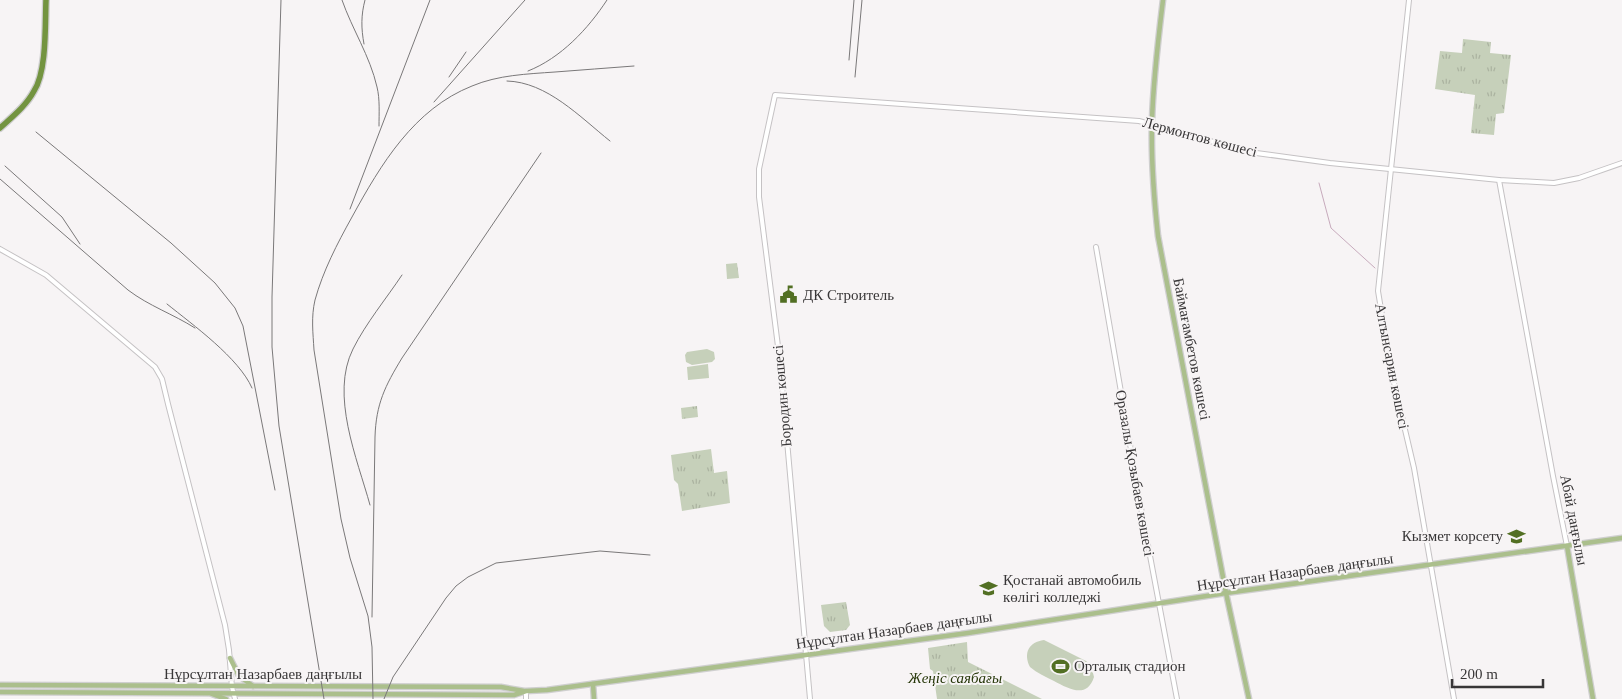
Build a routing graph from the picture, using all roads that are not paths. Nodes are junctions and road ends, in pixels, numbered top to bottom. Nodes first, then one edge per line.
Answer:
1 (46, 0) edge
2 (1163, 0) edge
3 (1409, 0) edge
4 (775, 95) joint
5 (1152, 123) junction
6 (0, 128) edge
7 (1622, 163) edge
8 (1391, 170) junction
9 (1499, 180) junction
10 (1096, 247) dead end
11 (0, 249) edge
12 (1622, 538) edge
13 (1567, 546) junction
14 (1432, 565) junction
15 (1226, 593) junction
16 (1159, 604) junction
17 (806, 655) junction
18 (230, 658) junction
19 (592, 684) junction
20 (0, 686) edge
21 (254, 686) junction
22 (232, 687) junction
23 (526, 691) junction
24 (0, 692) edge
25 (208, 692) junction
26 (233, 692) junction
27 (257, 693) junction
28 (226, 699) edge
29 (235, 699) edge
30 (247, 699) edge
31 (526, 699) edge
32 (594, 699) edge
33 (810, 699) edge
34 (1177, 699) edge
35 (1249, 699) edge
36 (1454, 699) edge
37 (1593, 699) edge

1 - 6 highway
2 - 5 main road, Баймағамбетов көшесі
3 - 8 street, Алтынсарин көшесі
4 - 5 street, Лермонтов көшесі
4 - 17 street, Бородин көшесі
5 - 8 street, Лермонтов көшесі
5 - 15 main road, Баймағамбетов көшесі
7 - 9 street, Лермонтов көшесі
8 - 9 street, Лермонтов көшесі
8 - 14 street, Алтынсарин көшесі
9 - 13 street, Абай даңғылы
10 - 16 street, Оразалы Қозыбаев көшесі
11 - 18 street
12 - 13 main road, Нұрсұлтан Назарбаев даңғылы
13 - 14 main road, Нұрсұлтан Назарбаев даңғылы
13 - 37 main road, Абай даңғылы
14 - 15 main road, Нұрсұлтан Назарбаев даңғылы
14 - 36 street, Алтынсарин көшесі
15 - 16 main road, Нұрсұлтан Назарбаев даңғылы
15 - 35 main road, Баймағамбетов көшесі
16 - 17 main road, Нұрсұлтан Назарбаев даңғылы
16 - 34 street, Оразалы Қозыбаев көшесі
17 - 19 main road, Нұрсұлтан Назарбаев даңғылы
17 - 33 street, Бородин көшесі
18 - 21 main road
18 - 22 street
19 - 23 main road, Нұрсұлтан Назарбаев даңғылы
19 - 32 main road
20 - 22 main road, Нұрсұлтан Назарбаев даңғылы
21 - 22 main road, Нұрсұлтан Назарбаев даңғылы
21 - 23 main road, Нұрсұлтан Назарбаев даңғылы
22 - 26 street
23 - 27 main road, Нұрсұлтан Назарбаев даңғылы
23 - 31 street
24 - 25 main road, Нұрсұлтан Назарбаев даңғылы
25 - 26 main road, Нұрсұлтан Назарбаев даңғылы
25 - 28 main road
26 - 27 main road, Нұрсұлтан Назарбаев даңғылы
26 - 29 street
27 - 30 main road

